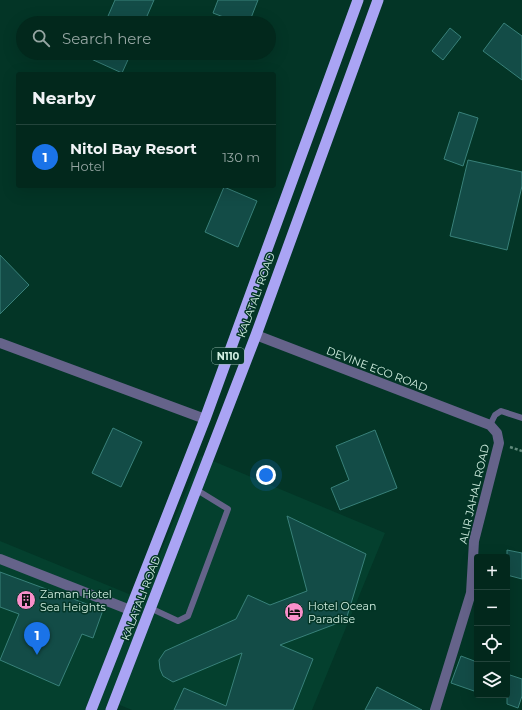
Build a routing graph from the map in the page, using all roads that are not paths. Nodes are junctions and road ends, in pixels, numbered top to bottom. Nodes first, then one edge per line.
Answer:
1 (358, 0) edge
2 (378, 0) edge
3 (256, 335) junction
4 (0, 343) edge
5 (522, 418) edge
6 (205, 419) junction
7 (490, 425) junction
8 (197, 490) junction
9 (0, 559) edge
10 (150, 608) junction
11 (130, 610) junction
12 (91, 710) edge
13 (111, 710) edge
14 (436, 710) edge

1 - 6 highway, KALATALI ROAD / N110
2 - 3 highway, KALATALI ROAD / N110
3 - 7 street, DEVINE ECO ROAD
3 - 8 highway, KALATALI ROAD / N110
4 - 6 street
5 - 7 lane
6 - 11 highway, KALATALI ROAD / N110
7 - 14 street, ALIR JAHAL ROAD
8 - 10 highway, KALATALI ROAD / N110
8 - 10 lane
9 - 11 street
10 - 13 highway, KALATALI ROAD / N110
11 - 12 highway, KALATALI ROAD / N110

